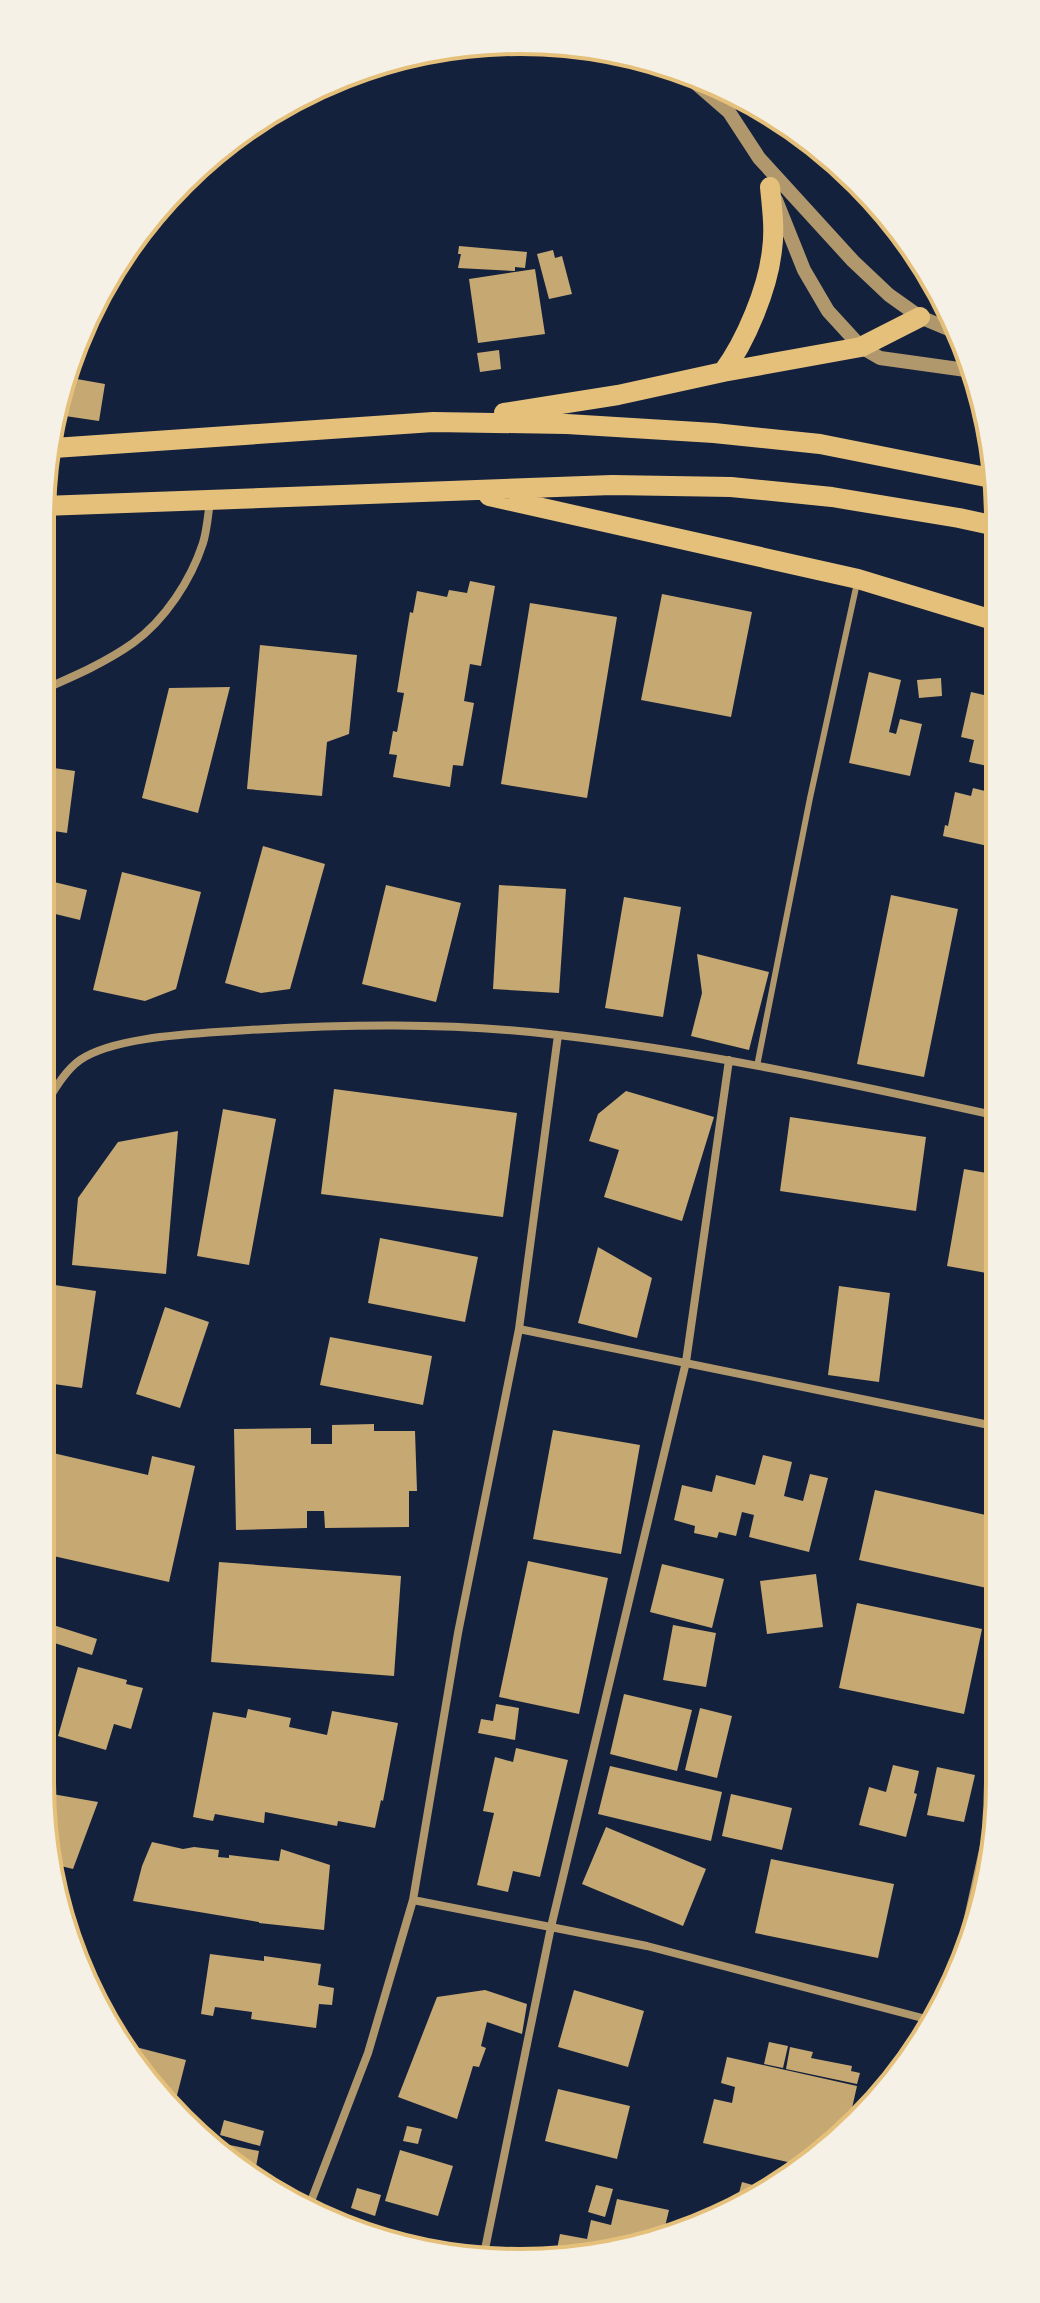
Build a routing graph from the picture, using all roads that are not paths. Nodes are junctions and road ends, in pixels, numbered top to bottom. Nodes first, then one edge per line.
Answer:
1 (708, 94) edge
2 (731, 104) edge
3 (729, 112) junction
4 (759, 158) junction
5 (770, 187) junction
6 (920, 317) junction
7 (944, 327) edge
8 (861, 347) junction
9 (961, 369) edge
10 (723, 372) junction
11 (433, 422) junction
12 (60, 448) edge
13 (984, 477) edge
14 (462, 490) junction
15 (210, 500) junction
16 (54, 506) edge
17 (986, 524) edge
18 (858, 579) junction
19 (986, 618) edge
20 (54, 685) edge
21 (558, 1035) junction
22 (729, 1060) junction
23 (757, 1066) junction
24 (54, 1092) edge
25 (986, 1114) edge
26 (519, 1329) junction
27 (686, 1362) junction
28 (986, 1424) edge
29 (413, 1900) junction
30 (551, 1927) junction
31 (923, 2018) edge
32 (312, 2200) edge
33 (485, 2248) edge

1 - 3 street
2 - 3 lane
3 - 4 street
4 - 5 street
4 - 6 street
5 - 8 street
5 - 10 main road
6 - 7 street
6 - 8 main road
8 - 9 street
8 - 10 main road
10 - 11 main road
11 - 12 main road
11 - 13 main road
14 - 15 main road
14 - 17 main road
14 - 18 main road
15 - 16 main road
15 - 20 street
18 - 19 main road
18 - 23 lane
21 - 22 street
21 - 24 street
21 - 26 street
22 - 23 street
22 - 27 street
23 - 25 street
26 - 27 street
26 - 29 street
27 - 28 street
27 - 30 street
29 - 30 street
29 - 32 street
30 - 31 street
30 - 33 street

